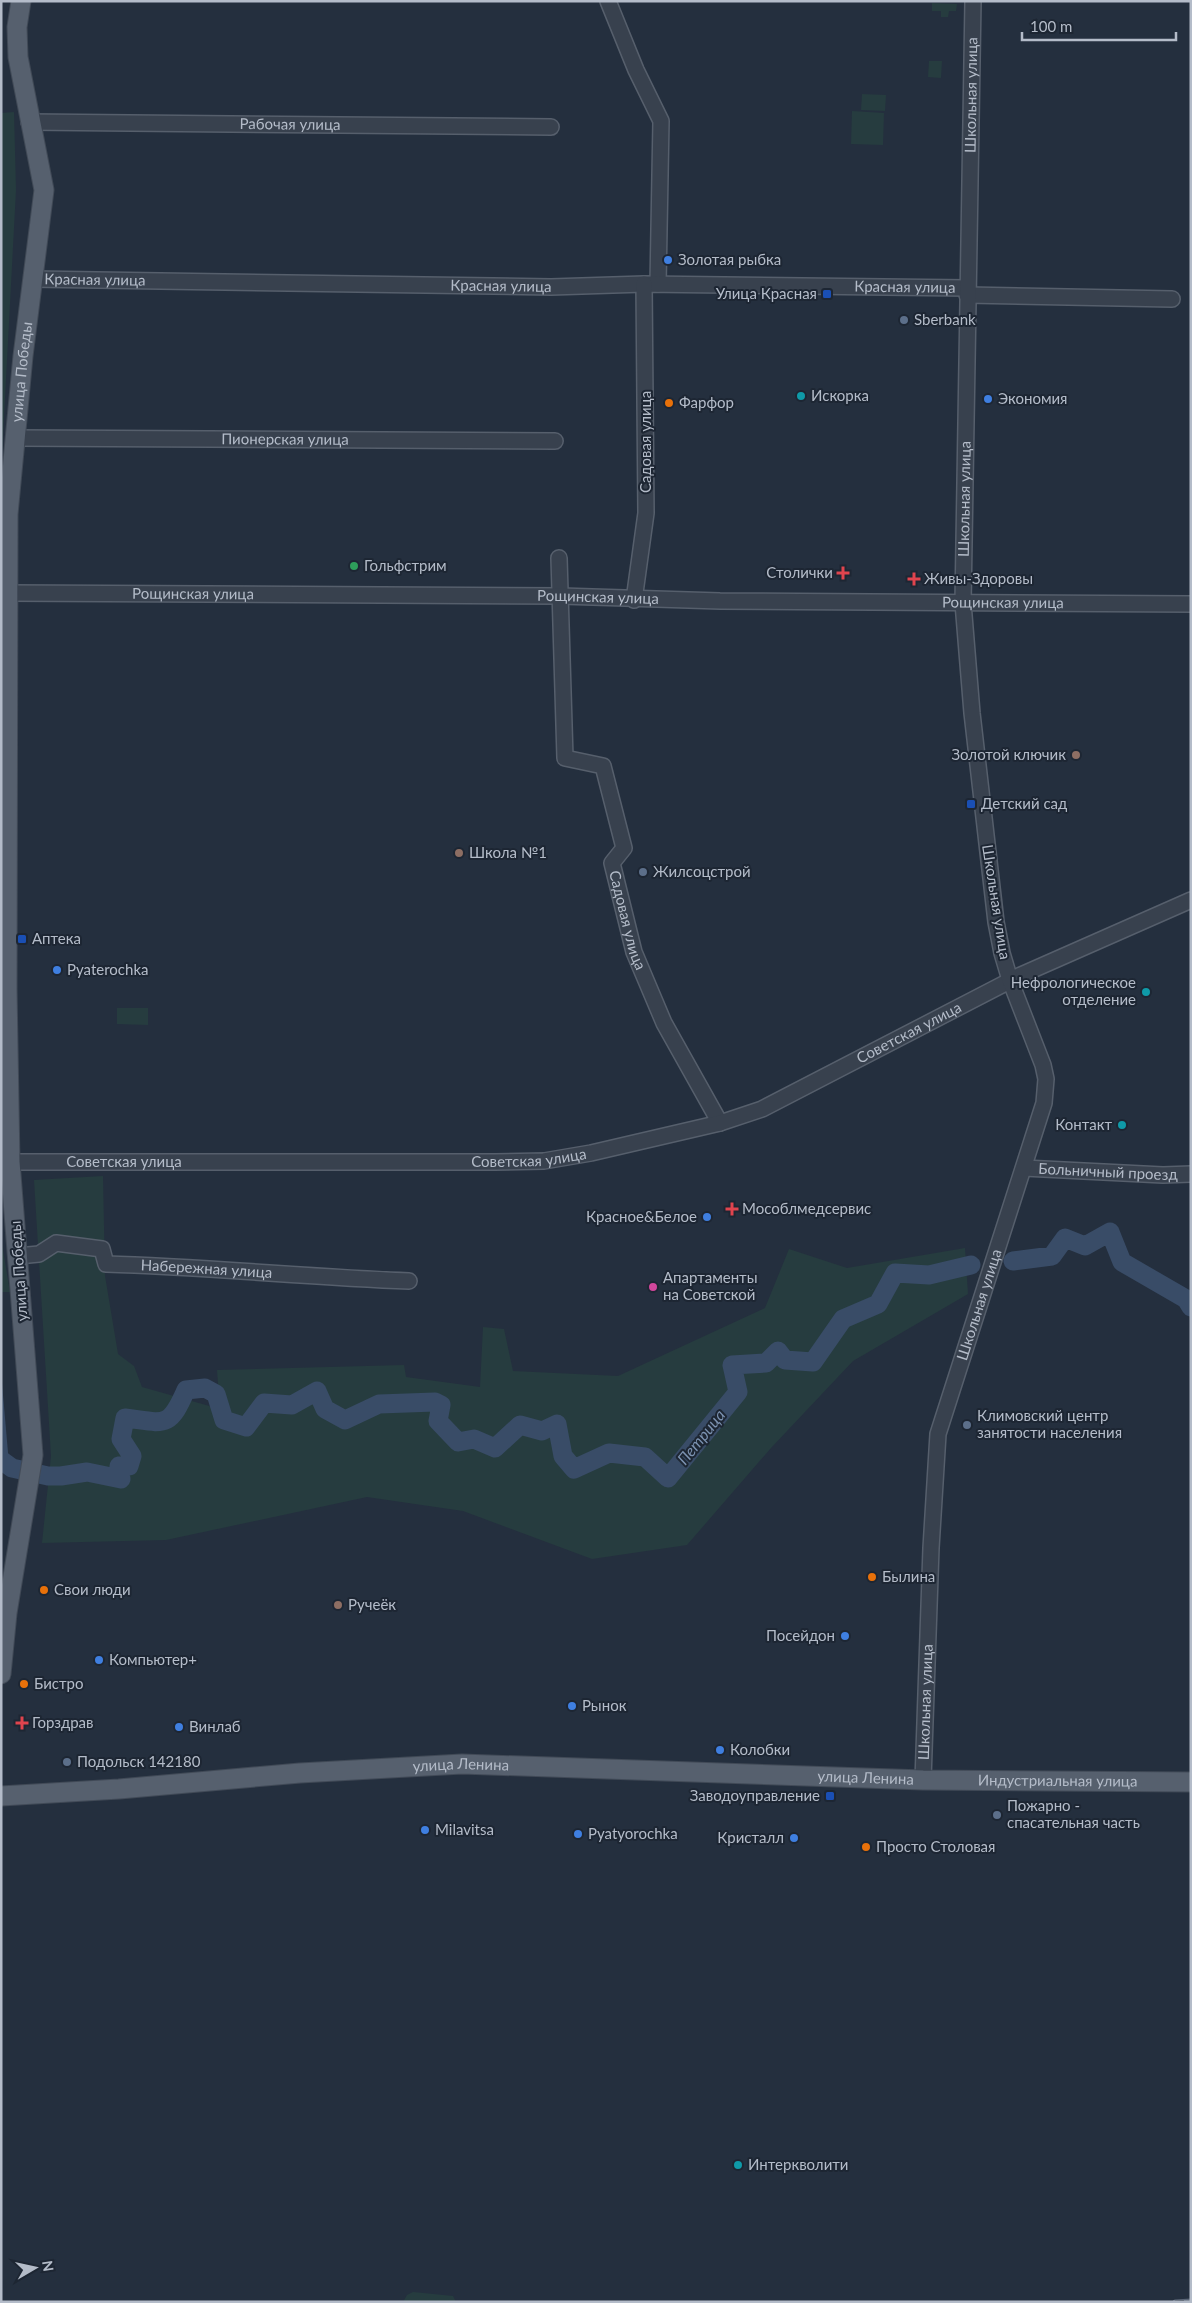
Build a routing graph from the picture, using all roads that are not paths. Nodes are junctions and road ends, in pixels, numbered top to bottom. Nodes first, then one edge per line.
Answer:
1 (21, 1) edge
2 (608, 1) edge
3 (973, 1) edge
4 (30, 122) junction
5 (551, 127) dead end
6 (33, 280) junction
7 (651, 284) junction
8 (967, 292) junction
9 (1172, 299) dead end
10 (14, 438) junction
11 (555, 441) dead end
12 (559, 558) dead end
13 (7, 593) junction
14 (561, 596) junction
15 (634, 600) junction
16 (963, 603) junction
17 (1191, 604) edge
18 (1191, 900) edge
19 (1010, 980) junction
20 (720, 1123) junction
21 (10, 1162) junction
22 (1024, 1168) junction
23 (1191, 1174) edge
24 (18, 1256) junction
25 (409, 1281) dead end
26 (1, 1674) edge
27 (923, 1780) junction
28 (1191, 1782) edge
29 (1, 1796) edge

1 - 4 main road, улица Победы
2 - 7 street, Садовая улица
3 - 8 street, Школьная улица
4 - 5 street, Рабочая улица
4 - 6 main road, улица Победы
6 - 7 street, Красная улица
6 - 10 main road, улица Победы
7 - 8 street, Красная улица
7 - 15 street, Садовая улица
8 - 9 street, Красная улица
8 - 16 street, Школьная улица
10 - 11 street, Пионерская улица
10 - 13 main road, улица Победы
12 - 14 street, Садовая улица
13 - 14 street, Рощинская улица
13 - 21 main road, улица Победы
14 - 15 street, Рощинская улица
14 - 20 street, Садовая улица
15 - 16 street, Рощинская улица
16 - 17 street, Рощинская улица
16 - 19 street, Школьная улица
18 - 19 street, Советская улица
19 - 20 street, Советская улица
19 - 22 street, Школьная улица
20 - 21 street, Советская улица
21 - 24 main road, улица Победы
22 - 23 street, Больничный проезд
22 - 27 street, Школьная улица
24 - 25 street, Набережная улица
24 - 26 main road, улица Победы
27 - 28 main road, Индустриальная улица
27 - 29 main road, улица Ленина

